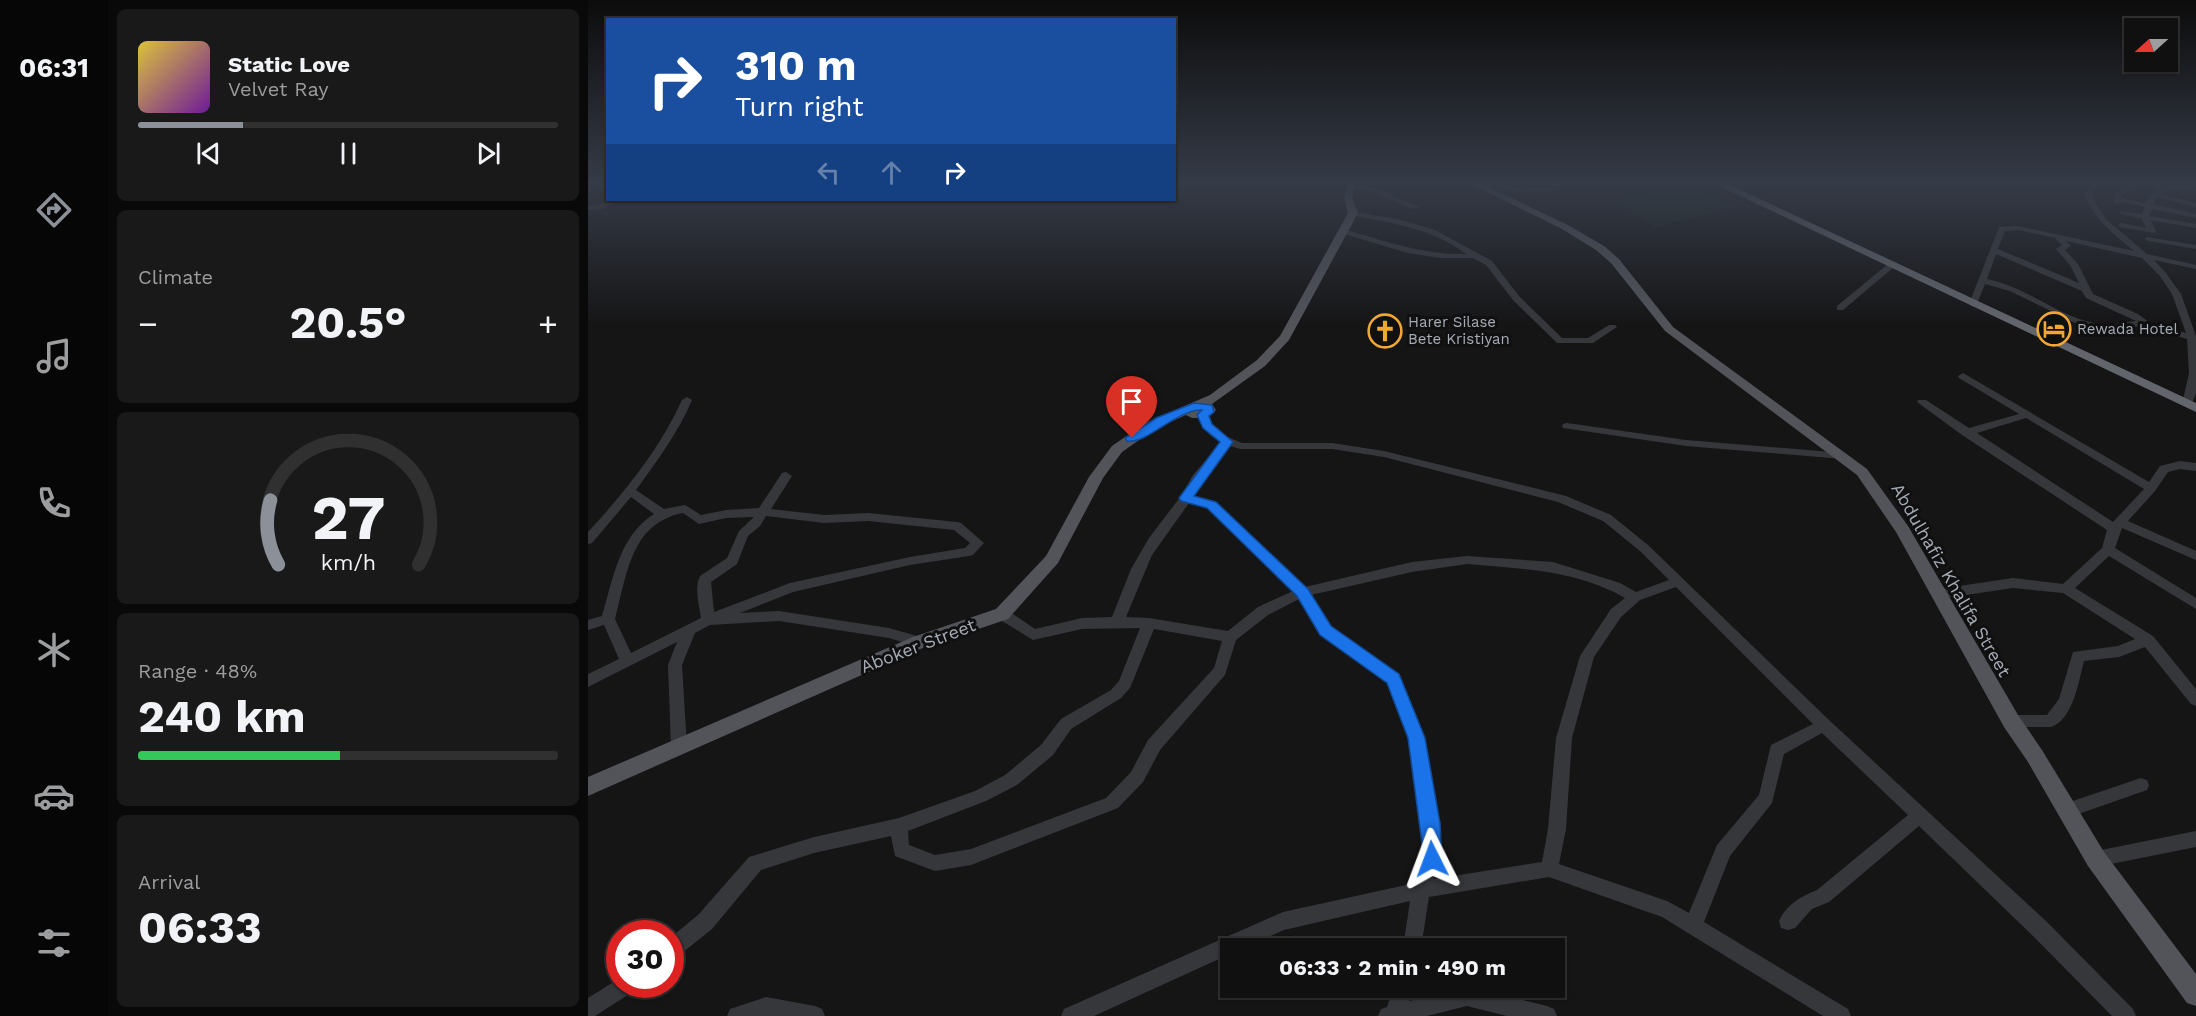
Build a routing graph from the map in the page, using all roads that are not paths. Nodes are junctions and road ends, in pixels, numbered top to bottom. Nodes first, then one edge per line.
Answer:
1 (1344, 231) edge
2 (1345, 231) edge
3 (1428, 231) edge
4 (1572, 231) edge
5 (1819, 231) edge
6 (2001, 231) edge
7 (2035, 231) edge
8 (2113, 231) edge
9 (2142, 231) edge
10 (2058, 236) junction
11 (2149, 239) junction
12 (2127, 242) junction
13 (2196, 247) edge
14 (1994, 250) junction
15 (1474, 256) junction
16 (2145, 256) junction
17 (1891, 266) junction
18 (2196, 267) edge
19 (1982, 281) junction
20 (2086, 289) junction
21 (1973, 304) junction
22 (1840, 308) dead end
23 (2192, 319) edge
24 (2145, 323) junction
25 (1612, 327) dead end
26 (2194, 338) edge
27 (1964, 376) dead end
28 (687, 400) dead end
29 (1922, 402) dead end
30 (2191, 406) edge
31 (1201, 408) junction
32 (2025, 415) junction
33 (1567, 426) dead end
34 (1966, 433) junction
35 (1227, 442) junction
36 (1843, 456) junction
37 (2196, 467) edge
38 (786, 476) dead end
39 (2151, 488) junction
40 (629, 490) junction
41 (1185, 498) junction
42 (764, 512) junction
43 (662, 514) junction
44 (2117, 525) junction
45 (588, 540) edge
46 (2108, 550) junction
47 (2196, 556) edge
48 (1677, 582) junction
49 (2066, 589) junction
50 (1302, 592) junction
51 (1939, 594) junction
52 (1635, 597) junction
53 (2196, 604) edge
54 (1002, 614) junction
55 (608, 619) junction
56 (1118, 619) junction
57 (708, 620) junction
58 (1149, 623) junction
59 (588, 625) edge
60 (689, 630) junction
61 (1230, 637) junction
62 (2148, 640) junction
63 (919, 642) junction
64 (627, 660) junction
65 (588, 681) edge
66 (2196, 700) edge
67 (2011, 721) junction
68 (1824, 725) junction
69 (679, 747) junction
70 (2141, 785) dead end
71 (588, 788) edge
72 (2067, 810) junction
73 (1920, 815) junction
74 (898, 826) junction
75 (2196, 839) edge
76 (2096, 859) junction
77 (1549, 868) junction
78 (1421, 890) junction
79 (1788, 921) dead end
80 (1694, 926) junction
81 (1414, 938) edge
82 (684, 939) edge
83 (2196, 994) edge
84 (606, 998) edge
85 (1399, 998) edge
86 (588, 1010) edge
87 (1392, 1015) edge
88 (737, 1016) edge
89 (815, 1016) edge
90 (1071, 1016) edge
91 (1547, 1016) edge
92 (1841, 1016) edge
93 (2126, 1016) edge

1 - 31 main road
2 - 15 street
3 - 15 street
4 - 36 main road, Abdulhafiz Khalifa Street
5 - 17 highway
6 - 14 street
7 - 10 street
8 - 12 street
9 - 11 street
10 - 16 street
10 - 20 street
11 - 12 street
11 - 13 street
12 - 16 street
14 - 19 street
14 - 20 street
15 - 25 street
16 - 18 street
16 - 23 street
17 - 21 highway
17 - 22 street
19 - 21 street
19 - 24 street
20 - 24 street
21 - 30 highway
23 - 26 street
24 - 26 street
26 - 30 street
27 - 32 street
28 - 40 street
29 - 34 street
31 - 35 street
31 - 54 main road, Aboker Street
32 - 34 street
32 - 39 street
33 - 36 street
34 - 44 street
35 - 41 street
35 - 48 street
36 - 51 main road, Abdulhafiz Khalifa Street
37 - 39 street
38 - 42 street
39 - 44 street
40 - 43 street
40 - 45 street
41 - 50 street
41 - 56 street
42 - 43 street
42 - 57 street
42 - 57 street
43 - 55 street
44 - 46 street
44 - 47 street
46 - 49 street
46 - 53 street
48 - 52 street
48 - 68 street
49 - 51 street
49 - 62 street
50 - 52 street
50 - 61 street
50 - 78 street
51 - 67 main road, Abdulhafiz Khalifa Street
52 - 77 street
54 - 56 street
54 - 63 main road, Aboker Street
55 - 59 street
55 - 64 street
56 - 58 street
57 - 60 street
57 - 63 street
58 - 61 street
58 - 74 street
60 - 64 street
60 - 69 street
61 - 74 street
62 - 66 street
62 - 67 street
63 - 69 main road, Aboker Street
64 - 65 street
67 - 72 main road, Abdulhafiz Khalifa Street
68 - 73 street
68 - 80 street
69 - 71 main road, Aboker Street
70 - 72 street
72 - 76 main road, Abdulhafiz Khalifa Street
73 - 79 street
73 - 93 street
74 - 82 street
75 - 76 street
76 - 83 main road, Abdulhafiz Khalifa Street
77 - 78 street
77 - 80 street
78 - 81 street
78 - 90 street
80 - 92 street
84 - 86 street
85 - 87 street
87 - 91 street
88 - 89 street

